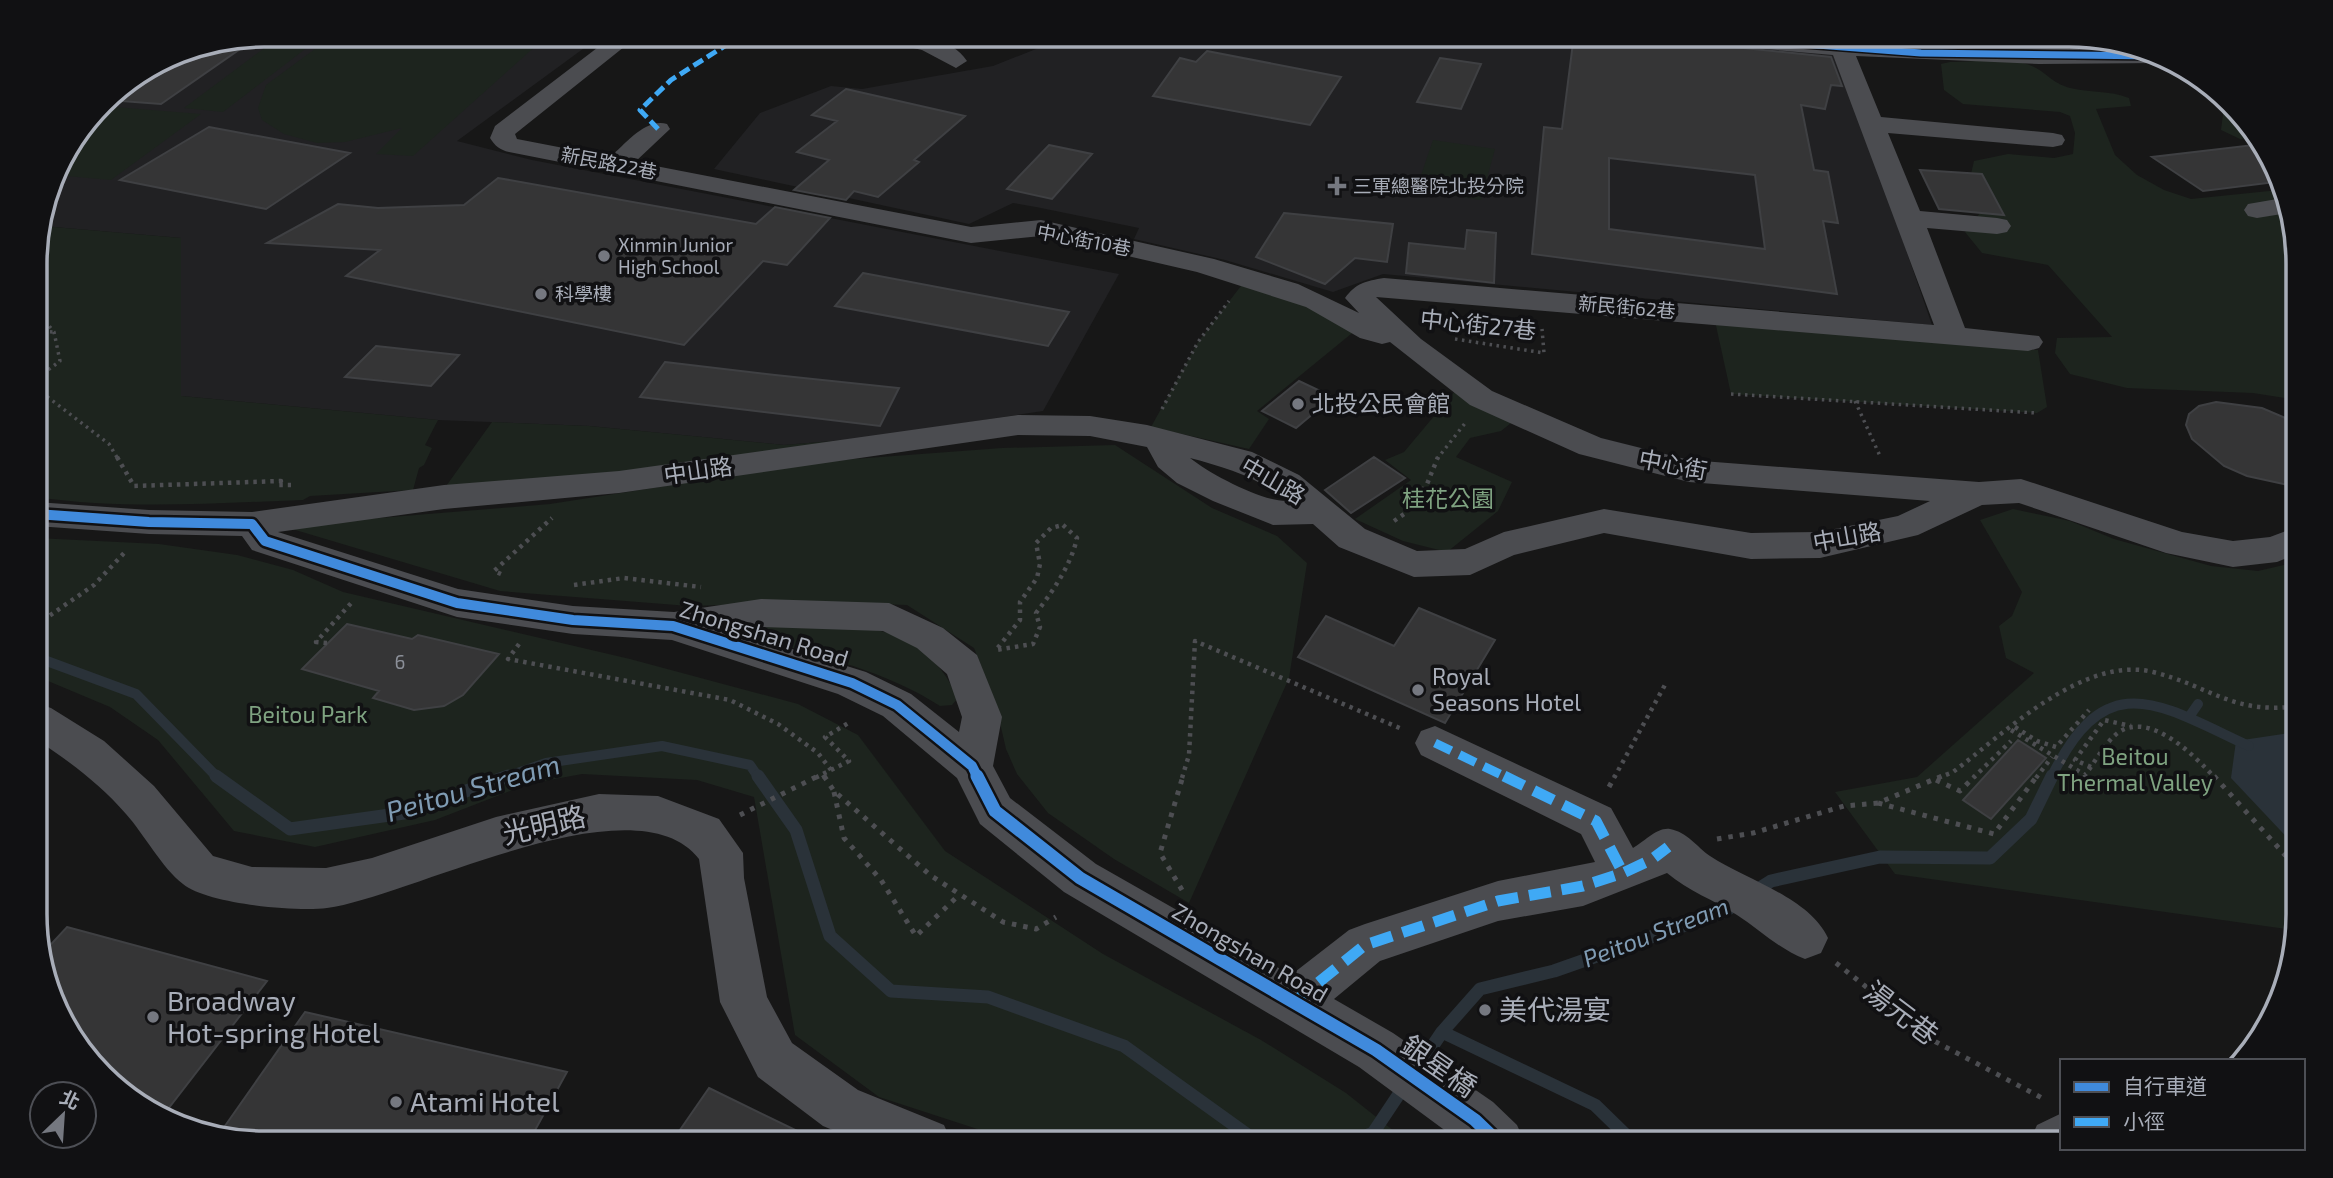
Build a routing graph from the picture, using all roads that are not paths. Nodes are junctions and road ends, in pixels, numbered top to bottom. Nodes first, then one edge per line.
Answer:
1 (612, 47) edge
2 (933, 47) edge
3 (1827, 47) edge
4 (1873, 47) edge
5 (2054, 47) edge
6 (2132, 57) edge
7 (2066, 59) junction
8 (956, 61) dead end
9 (1872, 124) junction
10 (658, 129) dead end
11 (2053, 140) dead end
12 (616, 164) junction
13 (2278, 207) edge
14 (2257, 210) dead end
15 (879, 216) joint
16 (1910, 218) junction
17 (1997, 226) dead end
18 (1401, 335) junction
19 (1953, 335) junction
20 (2028, 342) dead end
21 (1977, 494) junction
22 (48, 515) edge
23 (252, 524) junction
24 (2286, 544) edge
25 (673, 626) junction
26 (47, 726) edge
27 (1436, 743) road end
28 (972, 766) junction
29 (1623, 873) junction
30 (1805, 938) road end
31 (1293, 1003) junction
32 (1376, 1050) joint
33 (1486, 1130) edge
34 (896, 1131) edge

1 - 12 street, 新民路22巷
2 - 8 street
3 - 9 street
4 - 7 street
5 - 7 street
6 - 7 street
9 - 11 street
9 - 16 street
10 - 12 street
12 - 15 street, 新民路22巷
13 - 14 street
15 - 18 street, 中心街10巷
16 - 17 street
16 - 19 street
18 - 19 street, 新民街62巷
18 - 21 lane, 中心街
19 - 20 street, 新民街62巷
21 - 23 street, 中山路
21 - 24 street, 中山路
22 - 23 street
23 - 25 street, Zhongshan Road
25 - 28 street, Zhongshan Road
25 - 28 street
26 - 34 street, 光明路
27 - 29 street
28 - 31 street, Zhongshan Road
29 - 30 street
29 - 31 street
31 - 32 street, Zhongshan Road
32 - 33 street, 銀星橋

